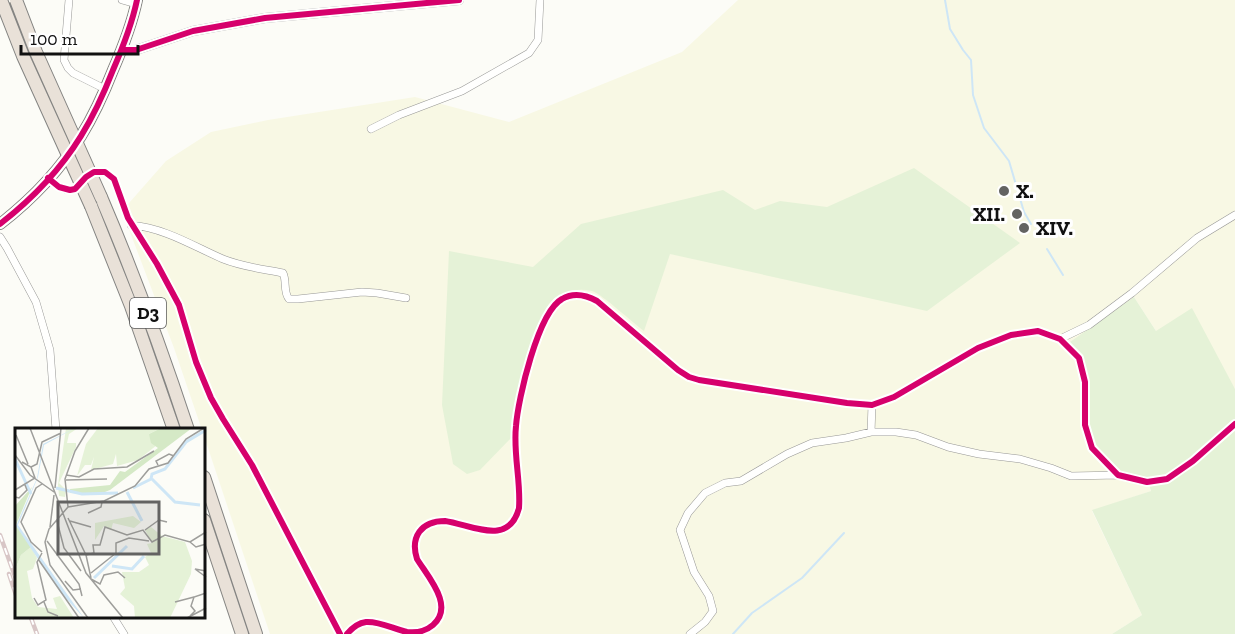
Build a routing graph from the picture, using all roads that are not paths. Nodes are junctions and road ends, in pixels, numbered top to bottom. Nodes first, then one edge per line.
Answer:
1 (1, 0) edge
2 (16, 0) edge
3 (69, 0) edge
4 (122, 0) edge
5 (459, 0) edge
6 (540, 0) edge
7 (136, 2) edge
8 (122, 50) junction
9 (105, 89) junction
10 (371, 129) dead end
11 (48, 178) junction
12 (1235, 215) edge
13 (0, 224) edge
14 (131, 225) junction
15 (0, 237) edge
16 (406, 298) dead end
17 (1060, 339) junction
18 (872, 405) junction
19 (1235, 424) edge
20 (56, 428) edge
21 (173, 428) edge
22 (187, 428) edge
23 (871, 432) junction
24 (1118, 475) junction
25 (206, 483) edge
26 (206, 526) edge
27 (115, 619) edge
28 (124, 634) edge
29 (242, 634) edge
30 (256, 634) edge
31 (340, 634) edge
32 (347, 634) edge
33 (690, 634) edge

1 - 21 highway, D3, bridge
2 - 22 highway, D3, bridge
3 - 9 street
4 - 7 street
5 - 8 street
6 - 10 street
7 - 8 main road
8 - 9 main road
9 - 11 main road
11 - 13 main road
11 - 14 street
12 - 17 street
14 - 16 street
14 - 31 street
15 - 20 street
17 - 18 street
17 - 24 street
18 - 23 street
18 - 32 street
19 - 24 street
23 - 24 street
23 - 33 street
25 - 30 highway
26 - 29 highway
27 - 28 street

